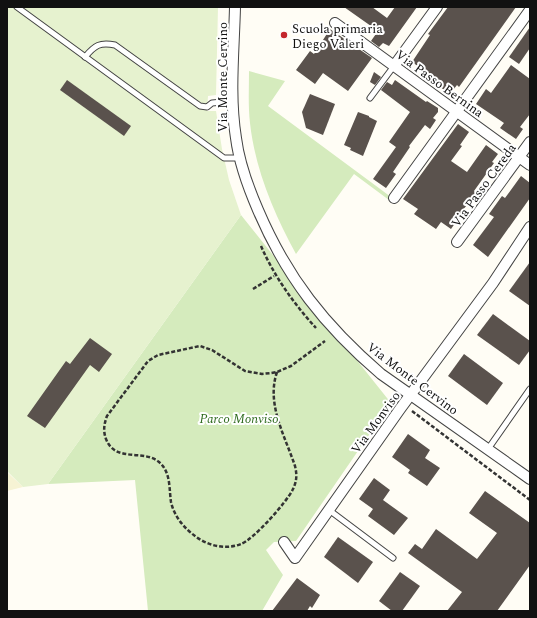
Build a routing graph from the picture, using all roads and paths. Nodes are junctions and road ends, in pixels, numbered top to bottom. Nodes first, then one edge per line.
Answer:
1 (16, 7) edge
2 (235, 7) edge
3 (437, 7) edge
4 (530, 10) edge
5 (335, 23) dead end
6 (85, 57) junction
7 (394, 66) junction
8 (370, 98) dead end
9 (233, 101) junction
10 (457, 111) junction
11 (530, 142) edge
12 (519, 157) junction
13 (240, 158) junction
14 (530, 165) edge
15 (394, 198) dead end
16 (530, 227) edge
17 (457, 242) dead end
18 (261, 245) dead end
19 (274, 276) dead end
20 (253, 289) dead end
21 (318, 330) dead end
22 (322, 335) dead end
23 (277, 372) junction
24 (530, 389) edge
25 (411, 395) junction
26 (404, 405) junction
27 (488, 449) junction
28 (530, 479) edge
29 (530, 500) edge
30 (329, 510) junction
31 (284, 542) dead end
32 (393, 558) dead end

1 - 6 lane
2 - 9 street, Via Monte Cervino
3 - 7 street
4 - 10 street
5 - 7 street, Via Passo Bernina
6 - 9 lane
6 - 13 lane
7 - 8 lane
7 - 10 street, Via Passo Bernina
9 - 13 street, Via Monte Cervino
10 - 12 street, Via Passo Bernina
10 - 15 street
11 - 12 street, Via Passo Cereda
12 - 14 street, Via Passo Bernina
12 - 17 street, Via Passo Cereda
13 - 25 street, Via Monte Cervino
16 - 25 street, Via Monviso
18 - 21 path
19 - 20 path
22 - 23 path
23 - 23 path
24 - 27 lane
25 - 26 street, Via Monviso
25 - 27 street, Via Monte Cervino
26 - 29 path
26 - 30 street, Via Monviso
27 - 28 street, Via Monte Cervino
30 - 31 street, Via Monviso
30 - 32 lane

